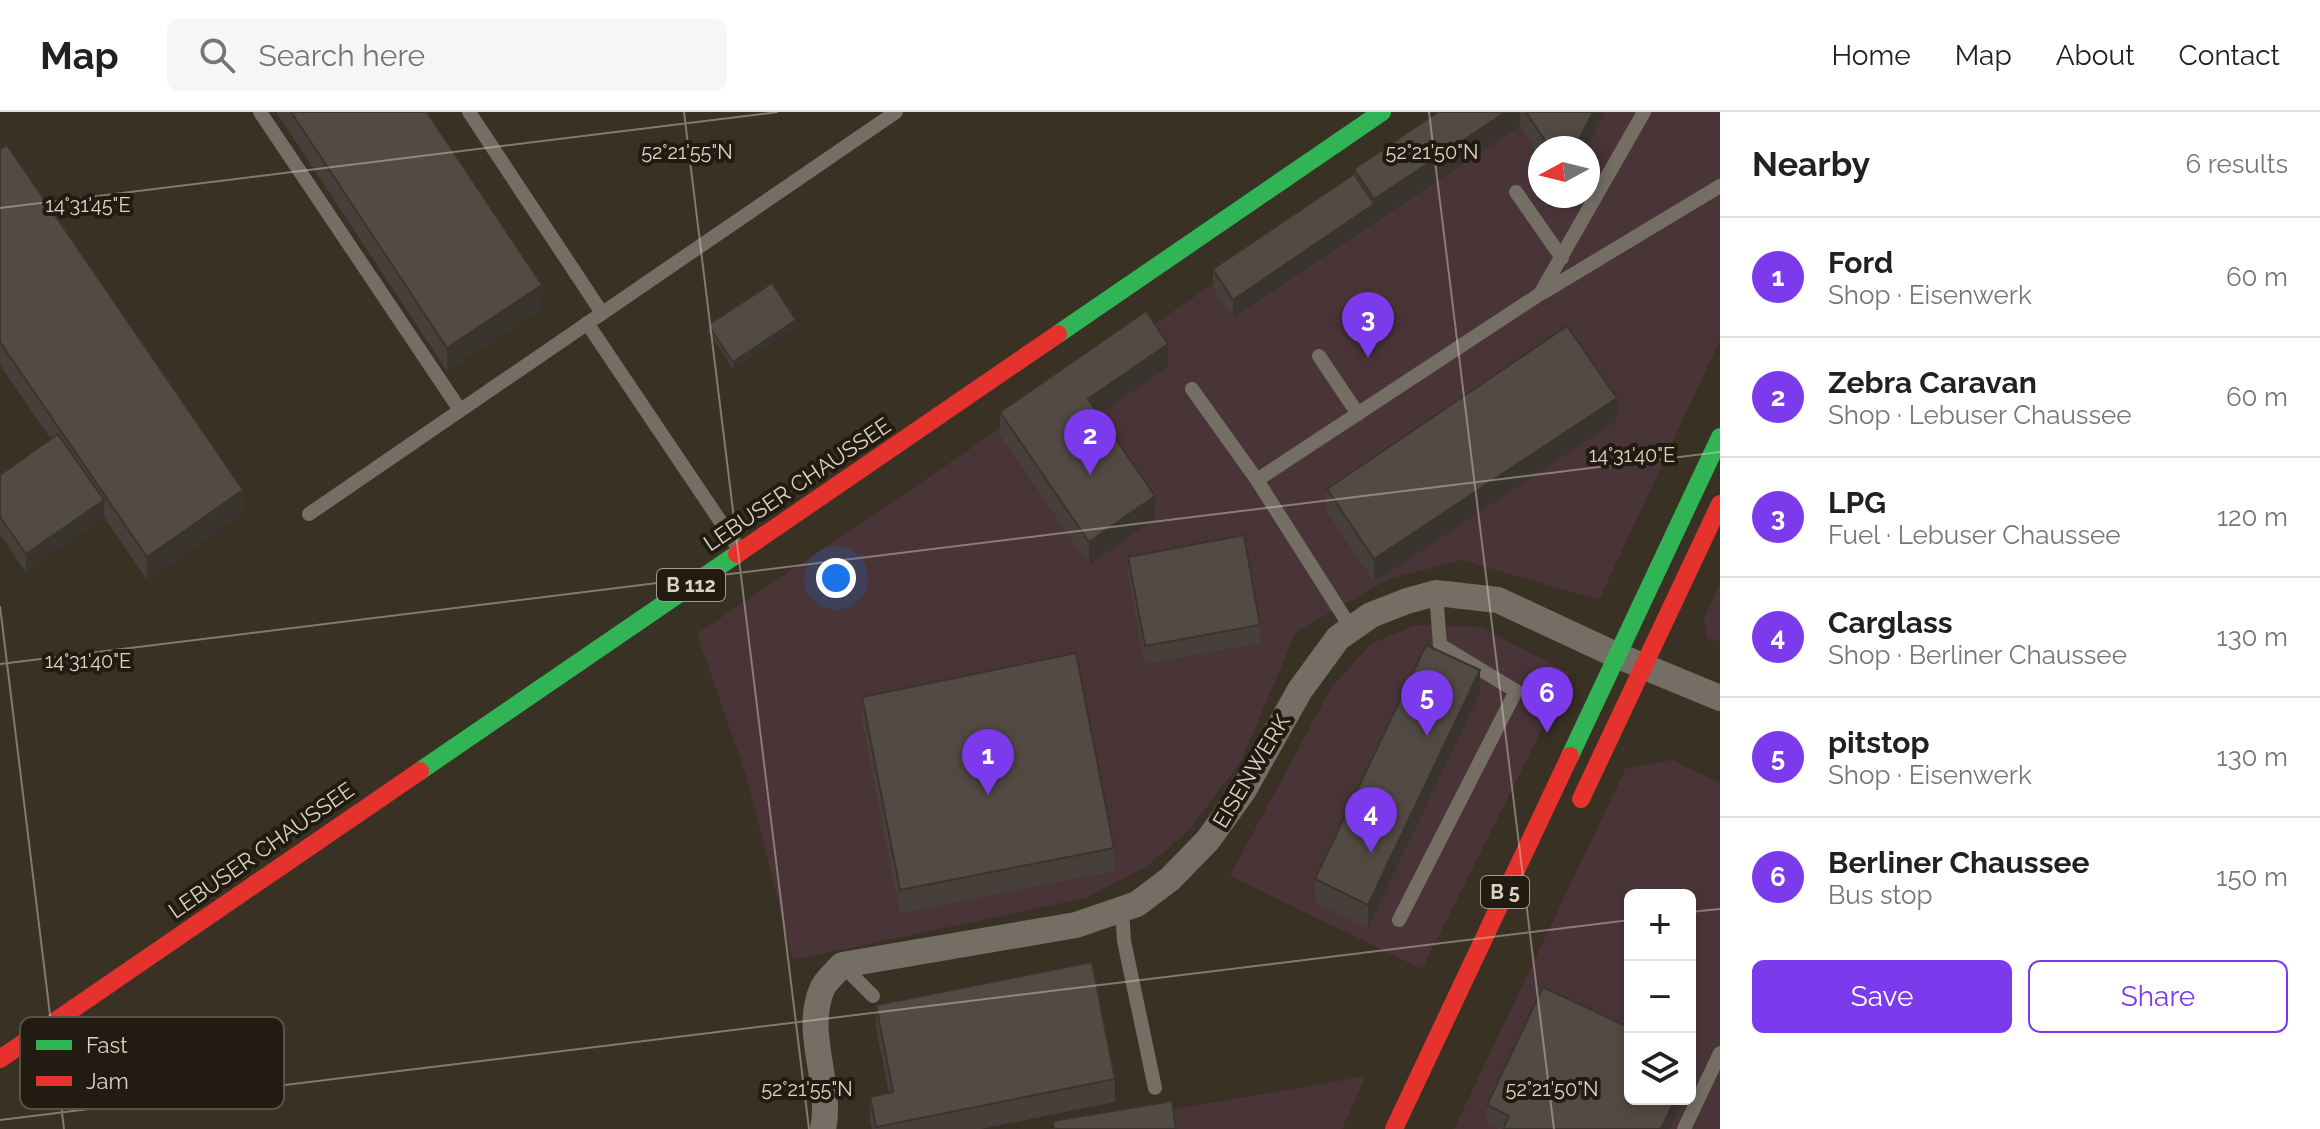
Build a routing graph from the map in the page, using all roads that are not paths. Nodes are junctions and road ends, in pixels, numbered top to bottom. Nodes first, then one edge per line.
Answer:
1 (260, 112) edge
2 (469, 112) edge
3 (896, 112) edge
4 (1382, 112) edge
5 (1644, 112) edge
6 (1720, 186) edge
7 (1516, 192) dead end
8 (1562, 258) junction
9 (1540, 294) junction
10 (602, 313) junction
11 (587, 323) junction
12 (1319, 356) dead end
13 (1192, 389) dead end
14 (460, 410) junction
15 (1358, 414) junction
16 (1720, 437) edge
17 (1257, 480) junction
18 (1720, 504) edge
19 (309, 514) dead end
20 (741, 552) junction
21 (1436, 593) junction
22 (1351, 628) junction
23 (1616, 655) junction
24 (1644, 667) junction
25 (1720, 698) edge
26 (1571, 821) dead end
27 (1122, 909) junction
28 (1399, 920) dead end
29 (842, 965) junction
30 (873, 996) dead end
31 (61, 1017) edge
32 (20, 1045) edge
33 (1720, 1053) edge
34 (0, 1059) edge
35 (1155, 1088) dead end
36 (823, 1129) edge
37 (1394, 1129) edge
38 (1684, 1129) edge

1 - 14 lane
2 - 10 lane
3 - 10 lane
4 - 20 main road, LEBUSER CHAUSSEE / B 112
5 - 8 lane
6 - 9 lane
7 - 8 lane
8 - 9 lane
9 - 15 lane
10 - 11 lane
11 - 14 lane
11 - 20 lane
12 - 15 lane
13 - 17 lane
14 - 19 lane
15 - 17 lane
16 - 23 main road, B 5
17 - 22 lane
18 - 24 main road
20 - 31 main road, LEBUSER CHAUSSEE / B 112
21 - 22 street, EISENWERK
21 - 23 street, EISENWERK
21 - 28 lane
22 - 27 street, EISENWERK
23 - 24 street, EISENWERK
23 - 37 main road, B 5
24 - 25 street, EISENWERK
24 - 26 main road
27 - 29 street, EISENWERK
27 - 35 lane
29 - 30 lane
29 - 36 street
32 - 34 main road, LEBUSER CHAUSSEE / B 112
33 - 38 lane

